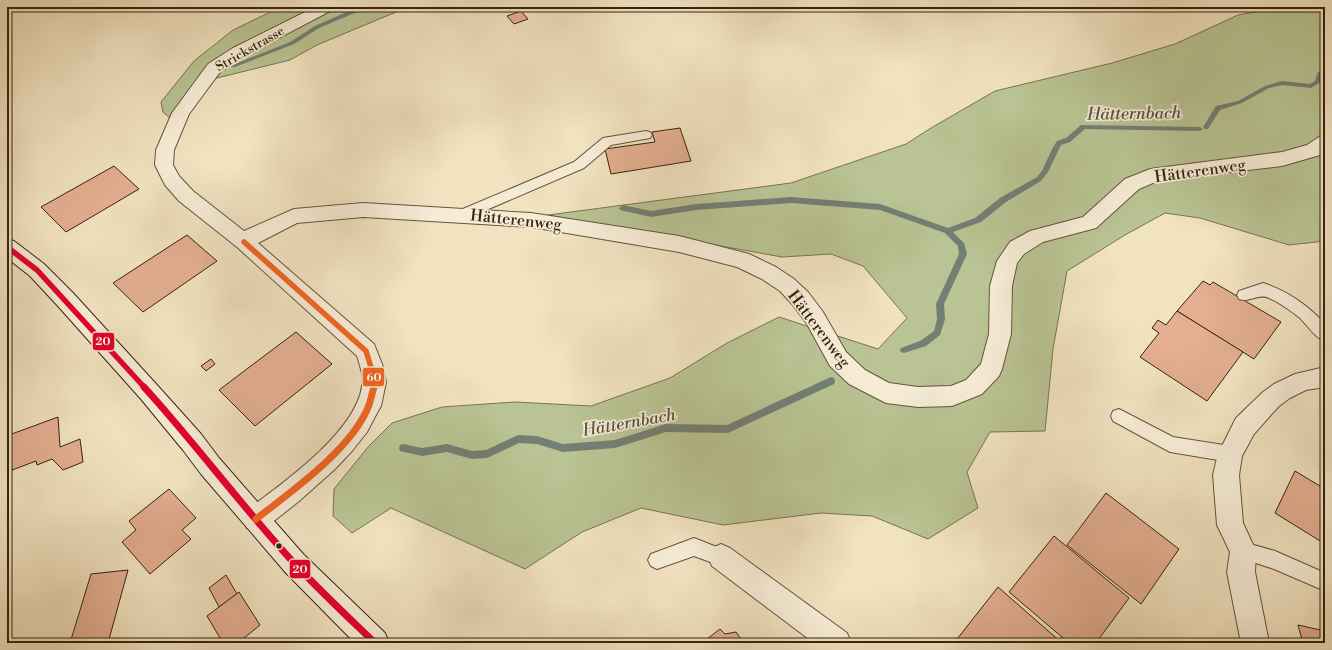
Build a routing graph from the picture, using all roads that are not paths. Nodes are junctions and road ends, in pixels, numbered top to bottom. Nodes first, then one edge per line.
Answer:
1 (327, 7) edge
2 (646, 135) dead end
3 (1325, 141) edge
4 (463, 214) junction
5 (244, 242) junction
6 (7, 247) edge
7 (1244, 295) dead end
8 (1325, 335) edge
9 (1325, 377) edge
10 (1119, 416) dead end
11 (1230, 454) junction
12 (256, 520) junction
13 (1243, 551) junction
14 (721, 557) joint
15 (657, 560) dead end
16 (1325, 582) edge
17 (375, 643) edge
18 (837, 643) edge
19 (1255, 643) edge

1 - 5 street, Strickstrasse
2 - 4 lane
3 - 4 street, Hätterenweg
4 - 5 street, Hätterenweg
5 - 12 street
6 - 12 street
7 - 8 lane
9 - 11 street
10 - 11 lane
11 - 13 street
12 - 17 street
13 - 16 lane
13 - 19 street
14 - 15 lane
14 - 18 street

